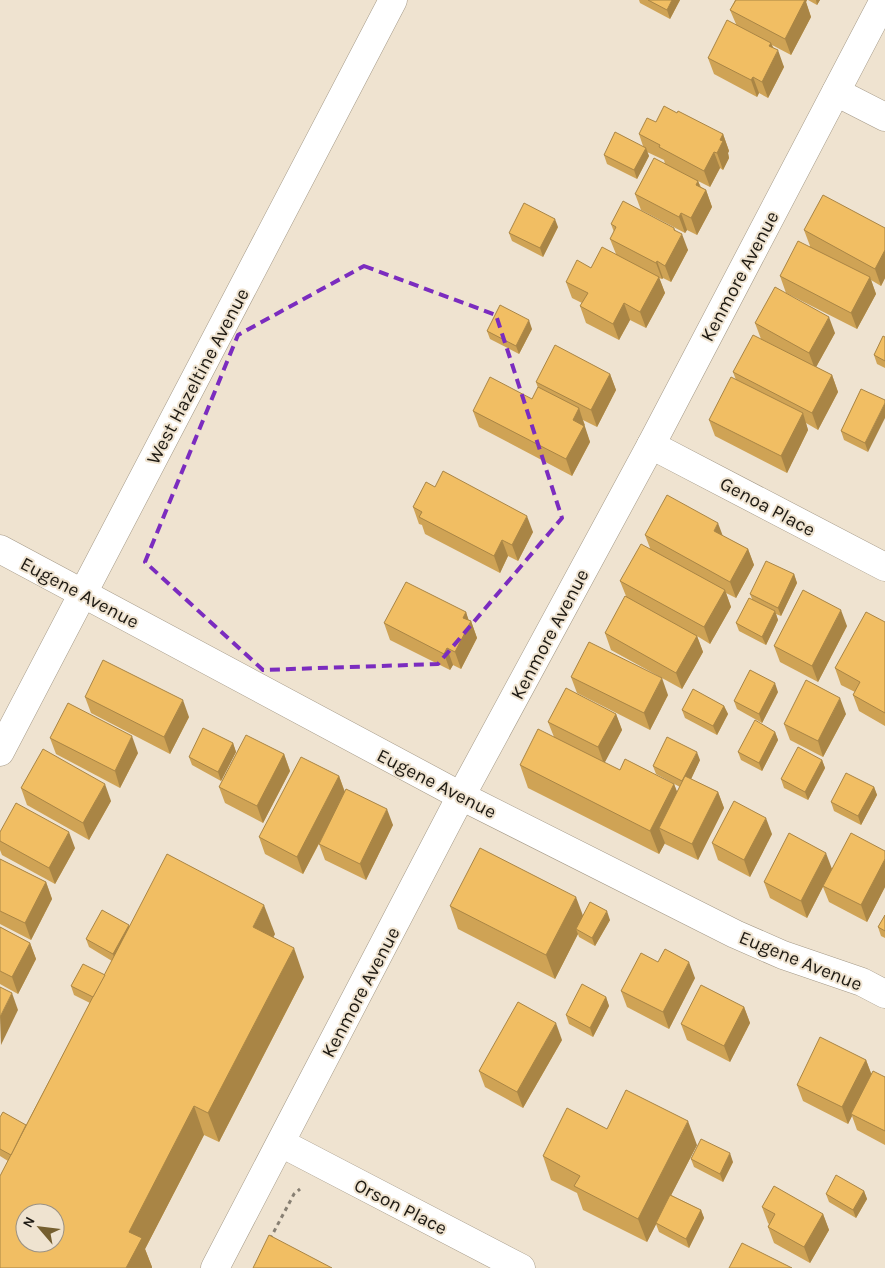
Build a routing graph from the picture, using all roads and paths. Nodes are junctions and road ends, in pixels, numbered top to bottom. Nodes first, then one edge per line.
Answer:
1 (393, 0) edge
2 (884, 0) edge
3 (836, 92) junction
4 (885, 117) edge
5 (651, 445) junction
6 (0, 549) edge
7 (885, 567) edge
8 (84, 593) junction
9 (0, 752) edge
10 (461, 796) junction
11 (885, 994) edge
12 (281, 1143) junction
13 (301, 1189) dead end
14 (268, 1243) edge
15 (215, 1268) edge
16 (522, 1268) edge

1 - 8 street, West Hazeltine Avenue
2 - 3 street, Kenmore Avenue
3 - 4 street
3 - 5 street, Kenmore Avenue
5 - 7 street, Genoa Place
5 - 10 street, Kenmore Avenue
6 - 8 street, Eugene Avenue
8 - 9 street, West Hazeltine Avenue
8 - 10 street, Eugene Avenue
10 - 11 street, Eugene Avenue
10 - 12 street, Kenmore Avenue
12 - 15 street, Kenmore Avenue
12 - 16 street, Orson Place
13 - 14 path

